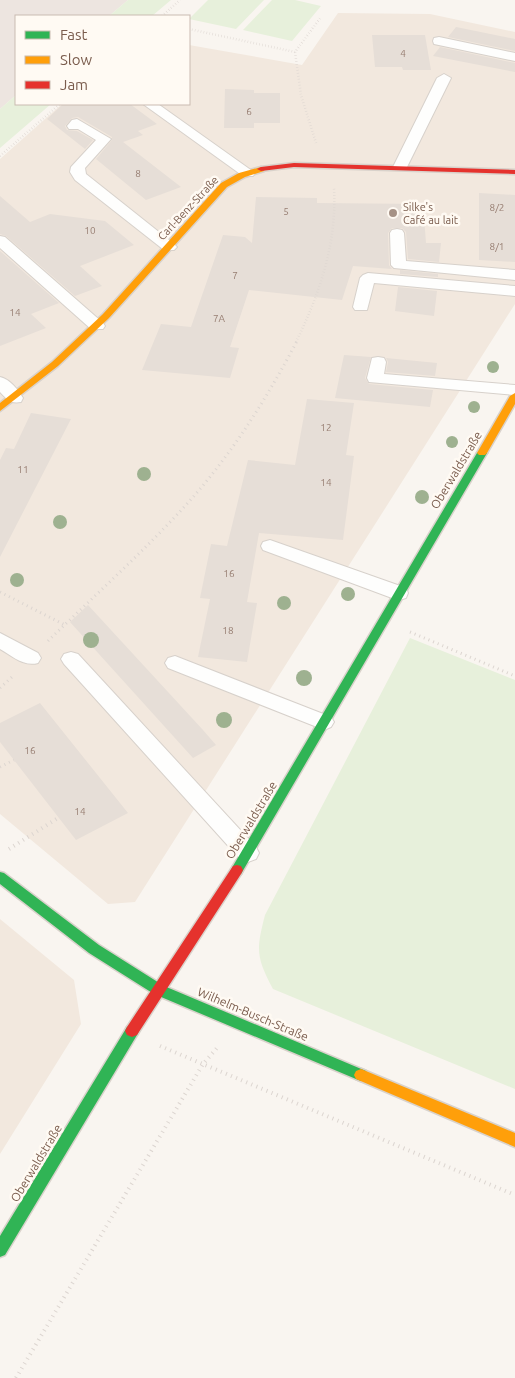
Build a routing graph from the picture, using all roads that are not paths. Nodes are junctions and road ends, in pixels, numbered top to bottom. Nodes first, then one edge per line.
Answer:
1 (439, 41) dead end
2 (515, 57) edge
3 (444, 78) dead end
4 (151, 105) edge
5 (74, 126) dead end
6 (400, 167) junction
7 (515, 172) edge
8 (248, 173) junction
9 (397, 233) dead end
10 (0, 240) edge
11 (169, 247) junction
12 (515, 275) edge
13 (515, 291) edge
14 (361, 307) dead end
15 (97, 326) junction
16 (378, 362) dead end
17 (0, 382) edge
18 (515, 390) edge
19 (515, 396) edge
20 (14, 398) junction
21 (0, 408) edge
22 (270, 546) dead end
23 (399, 593) junction
24 (0, 640) edge
25 (31, 658) road end
26 (71, 659) dead end
27 (175, 663) dead end
28 (324, 722) junction
29 (248, 853) junction
30 (0, 877) edge
31 (159, 990) junction
32 (515, 1140) edge
33 (0, 1250) edge

1 - 2 lane
3 - 6 lane
4 - 8 lane
5 - 11 lane
6 - 7 street, Carl-Benz-Straße
6 - 8 street, Carl-Benz-Straße
8 - 11 street, Carl-Benz-Straße
9 - 12 lane
10 - 15 lane
11 - 15 street, Carl-Benz-Straße
13 - 14 lane
15 - 20 street, Carl-Benz-Straße
16 - 18 lane
17 - 20 lane
19 - 23 street, Oberwaldstraße
20 - 21 street, Carl-Benz-Straße
22 - 23 lane
23 - 28 street, Oberwaldstraße
24 - 25 lane
26 - 29 lane
27 - 28 lane
28 - 29 street, Oberwaldstraße
29 - 31 street, Oberwaldstraße
30 - 31 street, Wilhelm-Busch-Straße
31 - 32 street, Wilhelm-Busch-Straße
31 - 33 street, Oberwaldstraße

